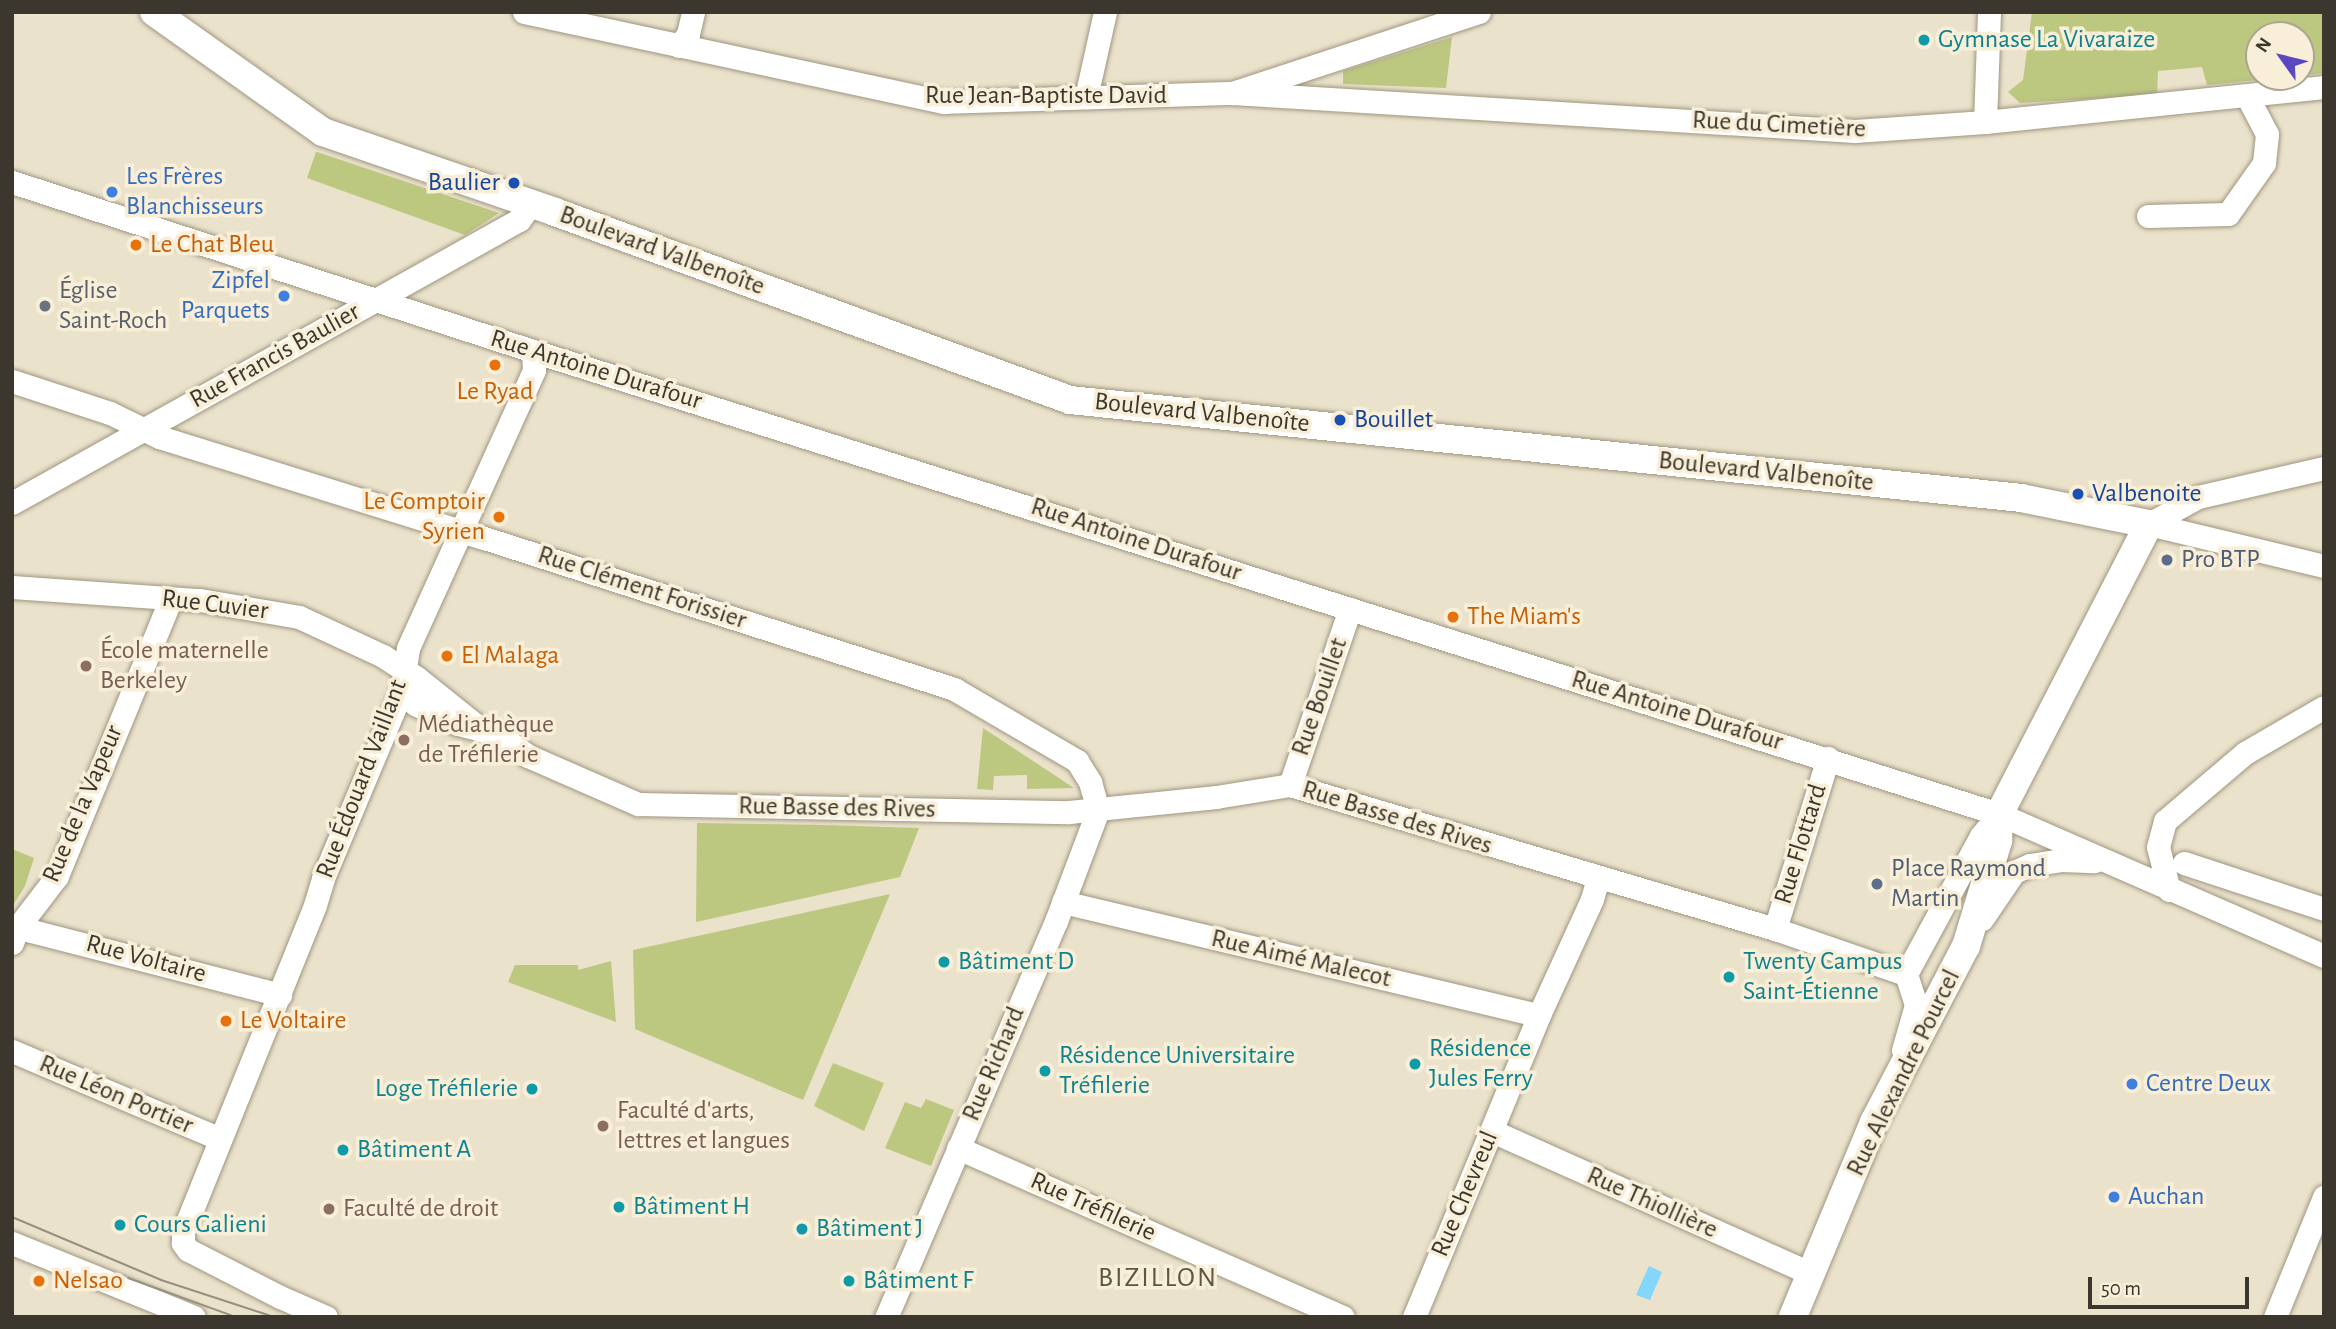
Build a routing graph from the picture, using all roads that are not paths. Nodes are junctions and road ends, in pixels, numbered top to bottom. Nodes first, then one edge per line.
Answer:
1 (154, 12) edge
2 (524, 12) edge
3 (693, 12) edge
4 (1105, 12) edge
5 (1479, 12) edge
6 (1989, 12) edge
7 (679, 46) junction
8 (2324, 87) edge
9 (1232, 93) junction
10 (2248, 96) junction
11 (1086, 97) junction
12 (1985, 122) junction
13 (12, 182) edge
14 (525, 202) junction
15 (2148, 216) dead end
16 (376, 300) junction
17 (533, 351) junction
18 (12, 381) edge
19 (143, 429) junction
20 (2324, 468) edge
21 (12, 503) edge
22 (2149, 524) junction
23 (463, 532) junction
24 (2324, 566) edge
25 (12, 587) edge
26 (171, 598) junction
27 (1350, 609) junction
28 (403, 680) junction
29 (2324, 707) edge
30 (1828, 758) junction
31 (1290, 785) junction
32 (638, 804) joint
33 (1098, 810) junction
34 (1999, 814) junction
35 (2105, 862) junction
36 (2184, 863) dead end
37 (1598, 878) junction
38 (2169, 890) junction
39 (2268, 892) junction
40 (1063, 902) junction
41 (2324, 909) edge
42 (2250, 926) junction
43 (1775, 929) junction
44 (14, 932) edge
45 (1966, 946) junction
46 (2324, 956) edge
47 (1906, 974) junction
48 (280, 995) junction
49 (1539, 1015) junction
50 (12, 1051) edge
51 (1899, 1077) junction
52 (1492, 1131) junction
53 (220, 1139) junction
54 (958, 1148) junction
55 (2324, 1197) edge
56 (2320, 1221) edge
57 (12, 1243) edge
58 (1812, 1274) junction
59 (194, 1317) edge
60 (326, 1317) edge
61 (887, 1317) edge
62 (1343, 1317) edge
63 (1414, 1317) edge
64 (1793, 1317) edge
65 (2275, 1317) edge

1 - 14 main road, Boulevard Valbenoîte
2 - 7 street, Rue Jean-Baptiste David
3 - 7 street
4 - 11 street
5 - 9 street, Rue Jean-Baptiste David
6 - 12 street
7 - 11 street, Rue Jean-Baptiste David
8 - 10 street, Rue du Cimetière
9 - 11 street, Rue Jean-Baptiste David
9 - 12 street, Rue du Cimetière
10 - 12 street, Rue du Cimetière
10 - 15 street
13 - 16 street, Rue Antoine Durafour
14 - 16 street, Rue Francis Baulier
14 - 22 main road, Boulevard Valbenoîte
16 - 17 street, Rue Antoine Durafour
16 - 19 street, Rue Francis Baulier
17 - 23 street, Rue Édouard Vaillant
17 - 27 street, Rue Antoine Durafour
18 - 19 street, Rue Clément Forissier
19 - 21 street, Rue Francis Baulier
19 - 23 street, Rue Clément Forissier
20 - 22 street
22 - 24 street, Boulevard Valbenoîte
22 - 34 main road, Rue Alexandre Pourcel
23 - 28 street, Rue Édouard Vaillant
23 - 33 street, Rue Clément Forissier
25 - 26 street, Rue Cuvier
26 - 28 street, Rue Cuvier
26 - 44 street, Rue de la Vapeur
27 - 30 street, Rue Antoine Durafour
27 - 31 street, Rue Bouillet
28 - 32 street, Rue Cuvier
28 - 48 street, Rue Édouard Vaillant
29 - 38 street
30 - 34 street, Rue Antoine Durafour
30 - 43 street, Rue Flottard
31 - 33 street, Rue Basse des Rives
31 - 37 street, Rue Basse des Rives
32 - 33 street, Rue Basse des Rives
33 - 40 street, Rue Richard
34 - 35 street, Rue Antoine Durafour
34 - 45 main road, Rue Alexandre Pourcel
34 - 47 street, Rue Alexandre Pourcel
35 - 38 street, Rue Antoine Durafour
35 - 45 street, Rue Alexandre Pourcel
36 - 39 street
37 - 43 street, Rue Basse des Rives
37 - 49 street, Rue Chevreul
38 - 42 street, Rue Antoine Durafour
39 - 41 street
39 - 42 street
40 - 49 street, Rue Aimé Malecot
40 - 54 street, Rue Richard
42 - 46 street, Rue Antoine Durafour
43 - 47 street, Rue Basse des Rives
44 - 48 street, Rue Voltaire
45 - 51 main road, Rue Alexandre Pourcel
47 - 51 street
48 - 53 street, Rue Édouard Vaillant
49 - 52 street, Rue Chevreul
50 - 53 street, Rue Léon Portier
51 - 58 main road, Rue Alexandre Pourcel
52 - 58 street, Rue Thiollière
52 - 63 street, Rue Chevreul
53 - 60 street, Rue Édouard Vaillant
54 - 61 street, Rue Richard
54 - 62 street, Rue Tréfilerie
55 - 56 street
56 - 65 street
57 - 59 street
58 - 64 main road, Rue Alexandre Pourcel

